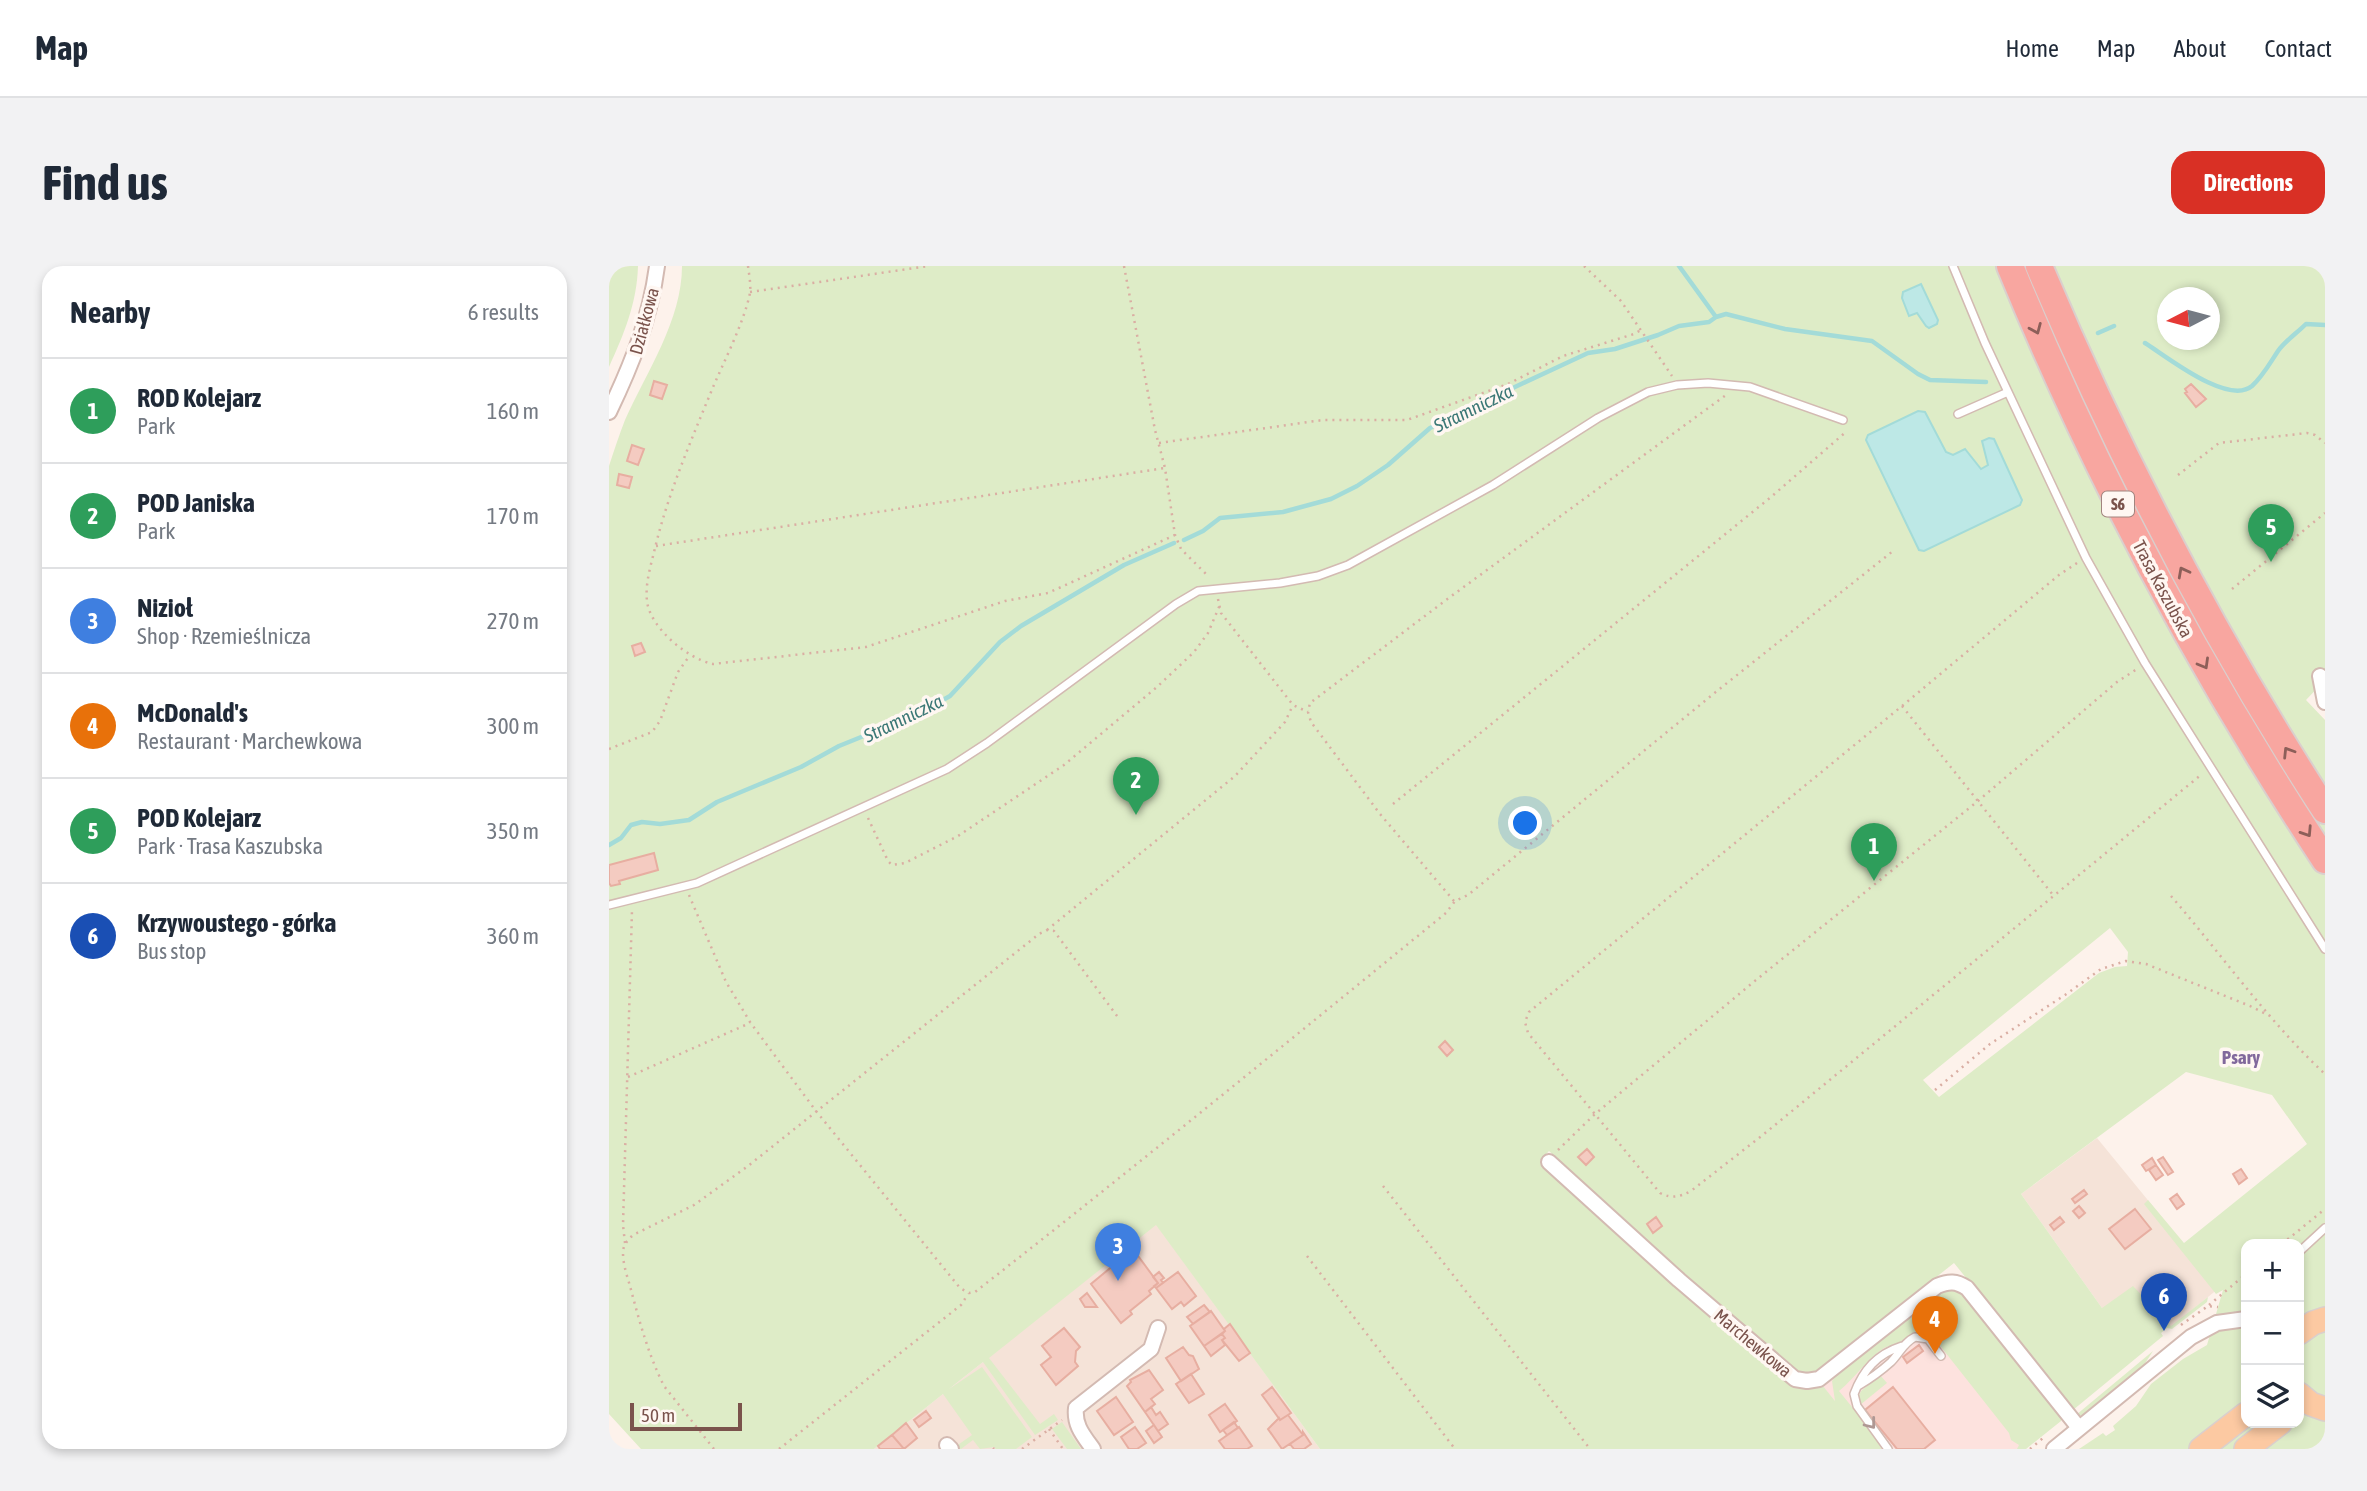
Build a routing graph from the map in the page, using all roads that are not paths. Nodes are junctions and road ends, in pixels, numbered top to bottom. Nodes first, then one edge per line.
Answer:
1 (657, 266) edge
2 (1953, 266) edge
3 (2010, 266) edge
4 (2039, 266) edge
5 (2008, 392) junction
6 (609, 412) edge
7 (1958, 414) dead end
8 (1843, 420) road end
9 (2320, 677) dead end
10 (2325, 702) edge
11 (2325, 810) edge
12 (2325, 860) edge
13 (609, 905) edge
14 (2325, 949) edge
15 (1549, 1162) road end
16 (2325, 1228) edge
17 (2304, 1247) edge
18 (2325, 1319) edge
19 (2241, 1320) edge
20 (1158, 1328) dead end
21 (2304, 1329) edge
22 (1941, 1356) dead end
23 (2241, 1418) edge
24 (2079, 1427) junction
25 (2273, 1428) edge
26 (1093, 1449) edge
27 (1888, 1449) edge
28 (2054, 1449) edge
29 (2201, 1449) edge
30 (2246, 1449) edge

1 - 6 street, Działkowa
2 - 5 lane
3 -> 12 highway, Trasa Kaszubska / S6
11 -> 4 highway, Trasa Kaszubska / S6
5 - 7 lane
5 - 14 lane
8 - 13 lane
9 - 10 street
15 - 24 street, Marchewkowa
16 - 17 lane
18 - 21 main road
19 - 24 street
20 - 26 street
22 -> 27 lane
23 - 29 main road
24 - 28 street
25 - 30 main road

